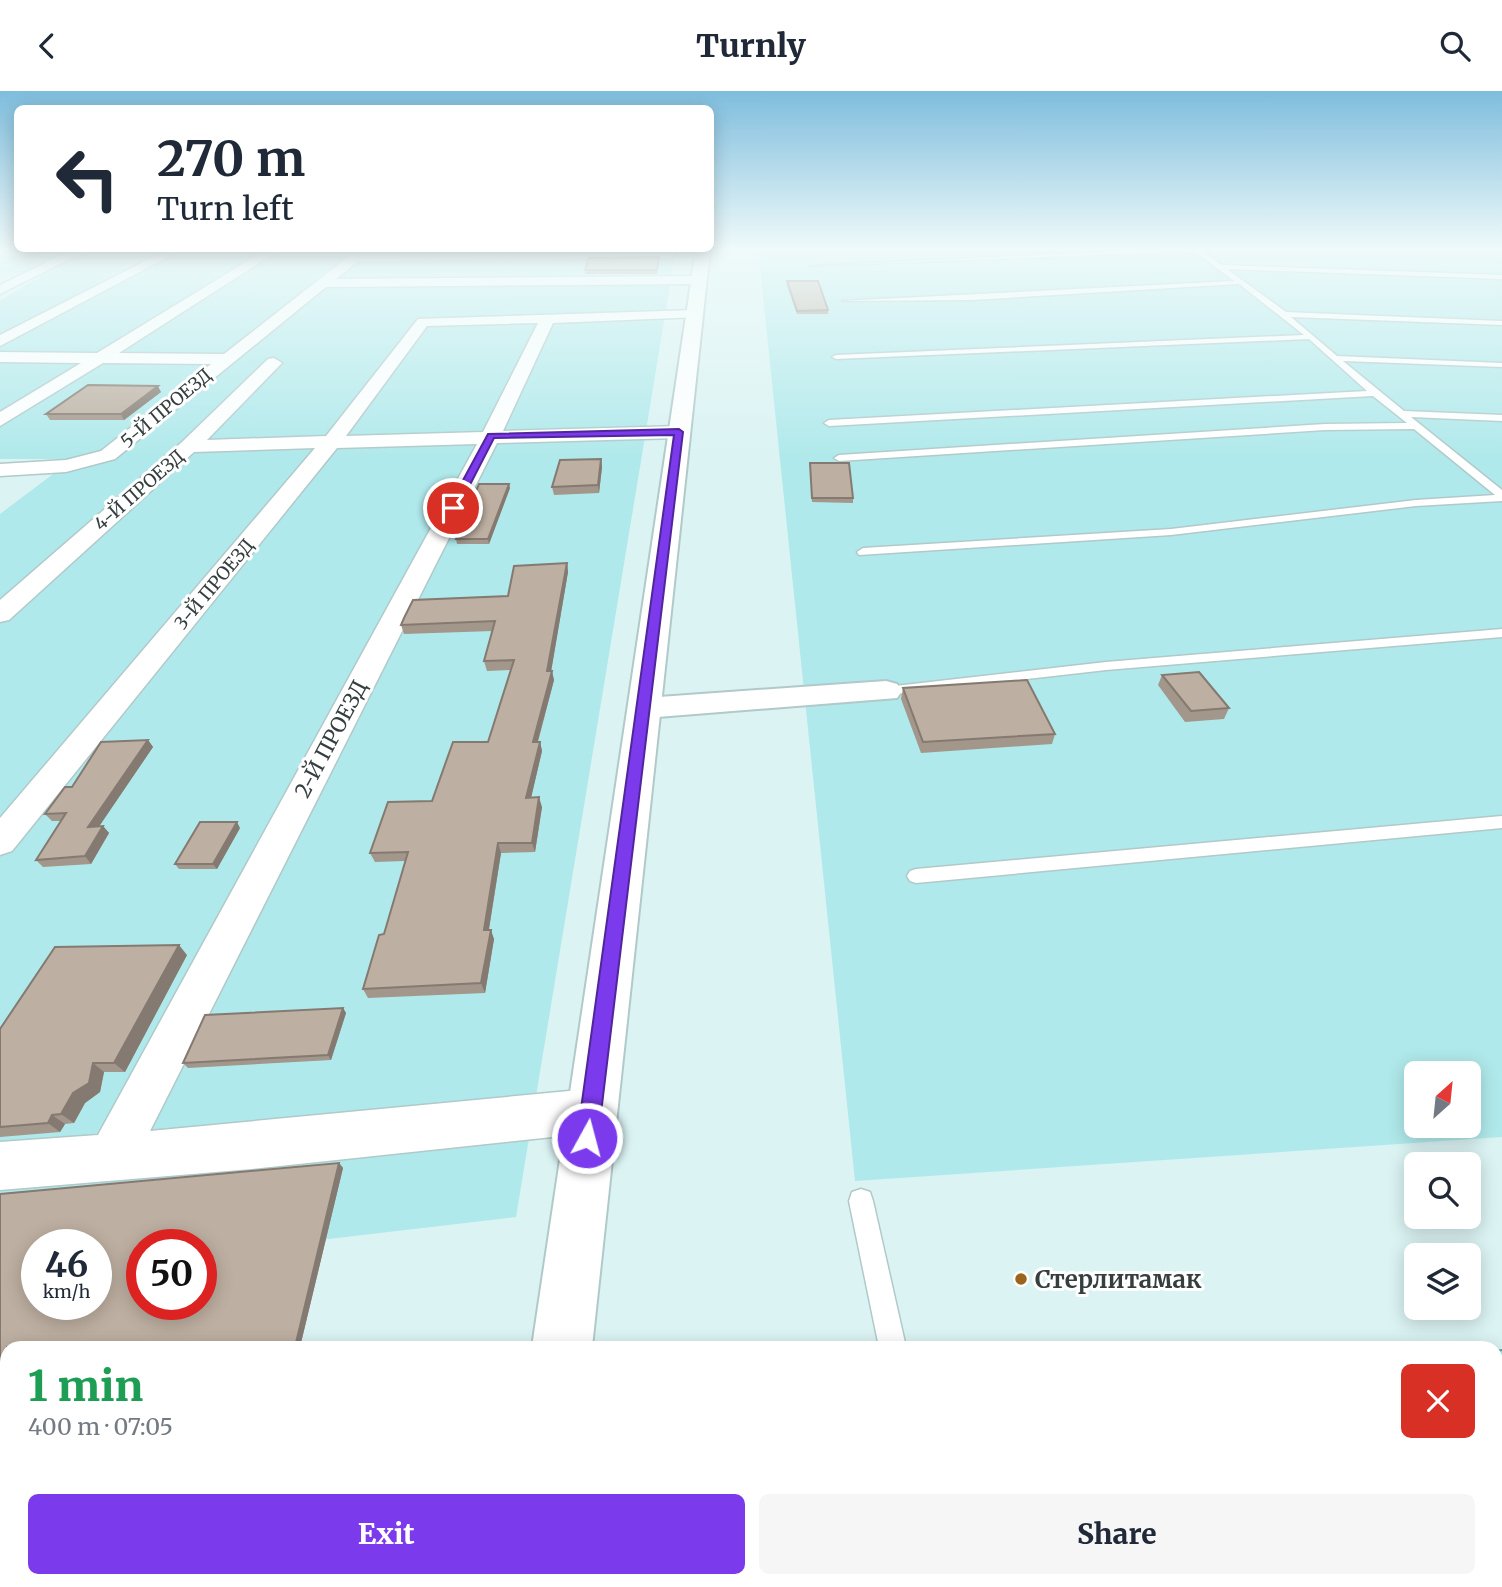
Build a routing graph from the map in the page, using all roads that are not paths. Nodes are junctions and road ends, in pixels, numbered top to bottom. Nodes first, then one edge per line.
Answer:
1 (45, 318) edge
2 (163, 318) edge
3 (277, 318) edge
4 (550, 318) edge
5 (681, 318) edge
6 (1289, 318) edge
7 (1376, 318) edge
8 (547, 319) junction
9 (1502, 323) edge
10 (1312, 337) junction
11 (0, 341) edge
12 (836, 356) dead end
13 (0, 357) edge
14 (97, 358) junction
15 (1333, 358) junction
16 (225, 359) junction
17 (274, 363) dead end
18 (1502, 365) edge
19 (1376, 393) junction
20 (1401, 414) junction
21 (1502, 418) edge
22 (0, 420) edge
23 (829, 423) dead end
24 (1419, 426) junction
25 (679, 432) junction
26 (491, 436) junction
27 (332, 441) junction
28 (183, 451) junction
29 (102, 458) junction
30 (839, 459) dead end
31 (0, 470) edge
32 (1475, 474) junction
33 (1502, 474) edge
34 (1502, 496) edge
35 (863, 552) dead end
36 (0, 614) edge
37 (1502, 633) edge
38 (886, 691) joint
39 (645, 708) junction
40 (1502, 822) edge
41 (0, 842) edge
42 (916, 876) dead end
43 (590, 1111) junction
44 (112, 1157) junction
45 (0, 1167) edge
46 (861, 1201) dead end
47 (563, 1341) edge
48 (892, 1341) edge

1 - 11 street
2 - 14 street
3 - 16 street, 5-Й ПРОЕЗД
4 - 8 street
5 - 25 main road
6 - 10 lane
7 - 9 lane
8 - 26 street, 2-Й ПРОЕЗД
8 - 27 street, 3-Й ПРОЕЗД
10 - 12 lane
10 - 15 lane
13 - 14 street
14 - 16 street
14 - 22 street
15 - 18 lane
15 - 19 lane
16 - 29 street, 5-Й ПРОЕЗД
17 - 28 street, 4-Й ПРОЕЗД
19 - 20 lane
19 - 23 lane
20 - 21 lane
20 - 24 lane
24 - 30 lane
24 - 32 lane
25 - 26 street
25 - 39 main road
26 - 27 street
26 - 44 street, 2-Й ПРОЕЗД
27 - 28 street
27 - 41 street, 3-Й ПРОЕЗД
28 - 29 street
28 - 36 street, 4-Й ПРОЕЗД
29 - 31 street
32 - 33 lane
32 - 34 lane
34 - 35 lane
37 - 38 lane
38 - 39 main road
39 - 43 main road
40 - 42 lane
43 - 44 street
43 - 47 main road
44 - 45 street
46 - 48 lane

